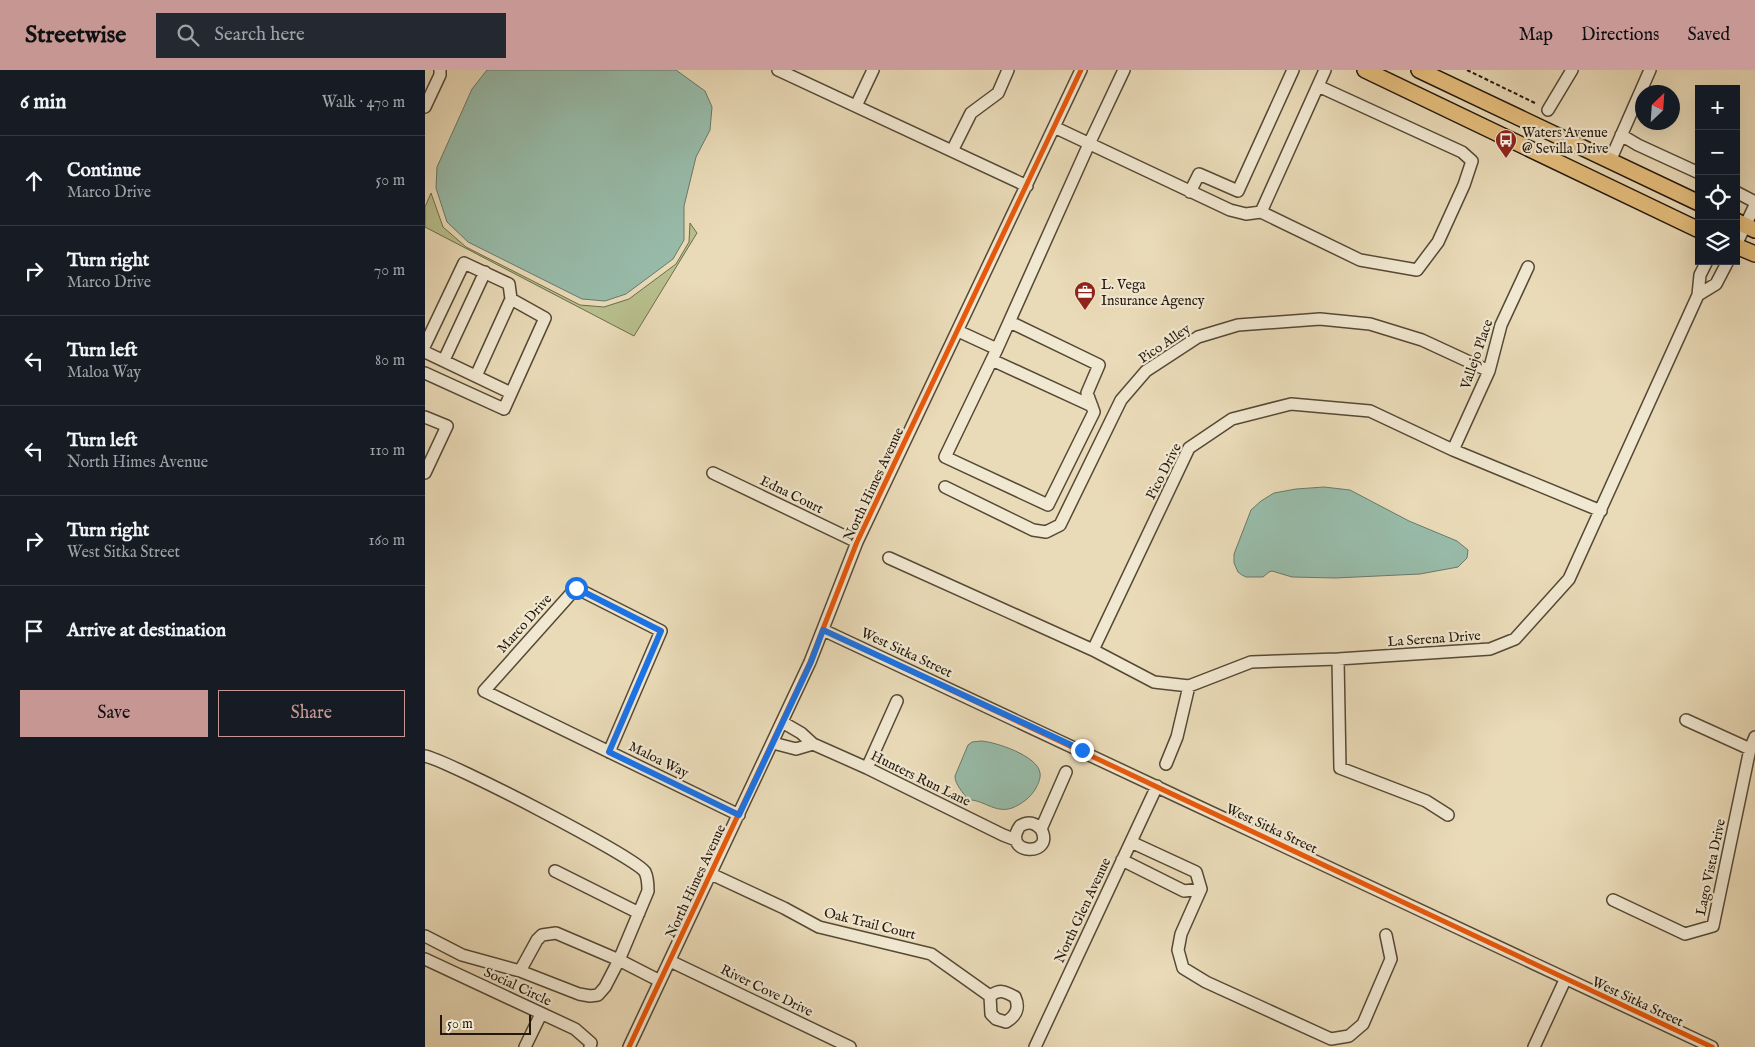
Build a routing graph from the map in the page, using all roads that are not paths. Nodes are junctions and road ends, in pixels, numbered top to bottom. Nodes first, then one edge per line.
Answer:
1 (440, 70) edge
2 (778, 70) edge
3 (873, 70) edge
4 (1009, 70) edge
5 (1081, 70) edge
6 (1125, 70) edge
7 (1293, 70) edge
8 (1325, 70) edge
9 (1365, 70) edge
10 (1419, 70) edge
11 (1571, 70) edge
12 (1650, 70) edge
13 (1317, 86) junction
14 (856, 106) junction
15 (425, 107) edge
16 (1548, 110) dead end
17 (1055, 127) junction
18 (1542, 129) junction
19 (1621, 135) junction
20 (1089, 144) junction
21 (952, 151) junction
22 (1532, 151) junction
23 (1610, 161) junction
24 (1695, 171) edge
25 (1027, 186) junction
26 (1190, 192) junction
27 (1740, 196) edge
28 (1695, 201) edge
29 (1755, 203) edge
30 (1261, 212) junction
31 (1745, 225) edge
32 (1695, 228) edge
33 (1740, 237) edge
34 (1740, 248) edge
35 (1755, 254) edge
36 (1705, 265) edge
37 (1726, 265) edge
38 (1528, 267) dead end
39 (485, 272) junction
40 (1698, 295) junction
41 (511, 299) junction
42 (1010, 322) junction
43 (958, 331) junction
44 (425, 345) edge
45 (425, 352) edge
46 (994, 354) junction
47 (443, 360) junction
48 (1489, 371) junction
49 (425, 373) edge
50 (476, 376) junction
51 (511, 393) junction
52 (1091, 406) junction
53 (425, 417) edge
54 (1453, 450) junction
55 (426, 469) edge
56 (713, 473) dead end
57 (945, 487) dead end
58 (1601, 511) junction
59 (857, 542) junction
60 (889, 558) dead end
61 (823, 630) junction
62 (1093, 650) junction
63 (1338, 659) junction
64 (1189, 686) junction
65 (484, 691) joint
66 (897, 701) dead end
67 (1686, 720) dead end
68 (782, 722) junction
69 (1755, 736) edge
70 (773, 743) junction
71 (813, 744) junction
72 (1750, 749) junction
73 (609, 752) junction
74 (425, 756) edge
75 (1166, 764) dead end
76 (867, 768) junction
77 (1066, 772) dead end
78 (1157, 786) junction
79 (739, 815) junction
80 (1448, 815) dead end
81 (1041, 829) junction
82 (1016, 840) junction
83 (1131, 842) junction
84 (1122, 860) junction
85 (555, 871) dead end
86 (711, 874) junction
87 (1201, 889) junction
88 (1613, 900) dead end
89 (639, 914) junction
90 (1385, 935) dead end
91 (425, 936) edge
92 (425, 959) edge
93 (619, 960) junction
94 (670, 961) junction
95 (519, 971) junction
96 (1565, 980) junction
97 (660, 981) junction
98 (990, 996) dead end
99 (541, 1014) junction
100 (525, 1047) edge
101 (589, 1047) edge
102 (629, 1047) edge
103 (850, 1047) edge
104 (1035, 1047) edge
105 (1534, 1047) edge
106 (1711, 1047) edge

1 - 15 street
2 - 14 street
3 - 14 street
4 - 21 street
5 - 17 street, North Himes Avenue
6 - 20 street
7 - 26 street
8 - 13 street
9 - 22 main road
10 - 18 main road
11 - 16 street
12 - 19 street
13 - 30 street
13 - 30 street
14 - 21 street
17 - 20 street
17 - 25 street, North Himes Avenue
18 - 22 main road
18 - 23 main road
19 - 23 street
19 - 24 street
20 - 26 street
20 - 42 street
21 - 25 street
22 - 32 main road
23 - 28 main road
25 - 43 street, North Himes Avenue
26 - 30 street
27 - 29 street
29 - 31 street
31 - 33 street
34 - 35 main road
36 - 40 street, La Serena Drive
37 - 40 street, La Serena Drive
38 - 48 street, Vallejo Place
39 - 41 street
39 - 44 street
39 - 47 street
40 - 58 street, La Serena Drive
41 - 50 street
41 - 51 street
42 - 46 street
42 - 52 street
43 - 46 street
43 - 59 street, North Himes Avenue
45 - 47 street
46 - 52 street
46 - 52 street
47 - 50 street
48 - 54 street, Vallejo Place
48 - 57 street, Pico Alley
49 - 51 street
50 - 51 street
53 - 55 street
54 - 58 street, Pico Drive
54 - 62 street, Pico Drive
56 - 59 street, Edna Court
58 - 63 street, La Serena Drive
59 - 61 street, North Himes Avenue
60 - 62 street
61 - 68 street, North Himes Avenue
61 - 78 street, West Sitka Street
62 - 64 street, La Serena Drive
63 - 64 street, La Serena Drive
63 - 80 street
64 - 75 street
65 - 73 street, Maloa Way
65 - 73 street, Marco Drive
66 - 76 street
67 - 72 street
68 - 70 street, North Himes Avenue
68 - 71 street, Hunters Run Lane
69 - 72 street, Lago Vista Drive
70 - 71 street
70 - 79 street, North Himes Avenue
71 - 76 street, Hunters Run Lane
72 - 88 street, Lago Vista Drive
73 - 79 street, Maloa Way
74 - 89 street
76 - 82 street, Hunters Run Lane
77 - 81 street, Hunters Run Lane
78 - 83 street, North Glen Avenue
78 - 96 street, West Sitka Street
79 - 86 street, North Himes Avenue
81 - 82 street
81 - 82 street, Hunters Run Lane
83 - 84 street, North Glen Avenue
83 - 87 street
84 - 87 street
84 - 104 street, North Glen Avenue
85 - 89 street
86 - 94 street, North Himes Avenue
86 - 98 street, Oak Trail Court
87 - 90 street
89 - 93 street
91 - 95 street
92 - 99 street, Social Circle
93 - 95 street
93 - 95 street
93 - 97 street
94 - 97 street, North Himes Avenue
94 - 103 street, River Cove Drive
96 - 105 street
96 - 106 street, West Sitka Street
97 - 102 street, North Himes Avenue
99 - 100 street
99 - 101 street, Social Circle

